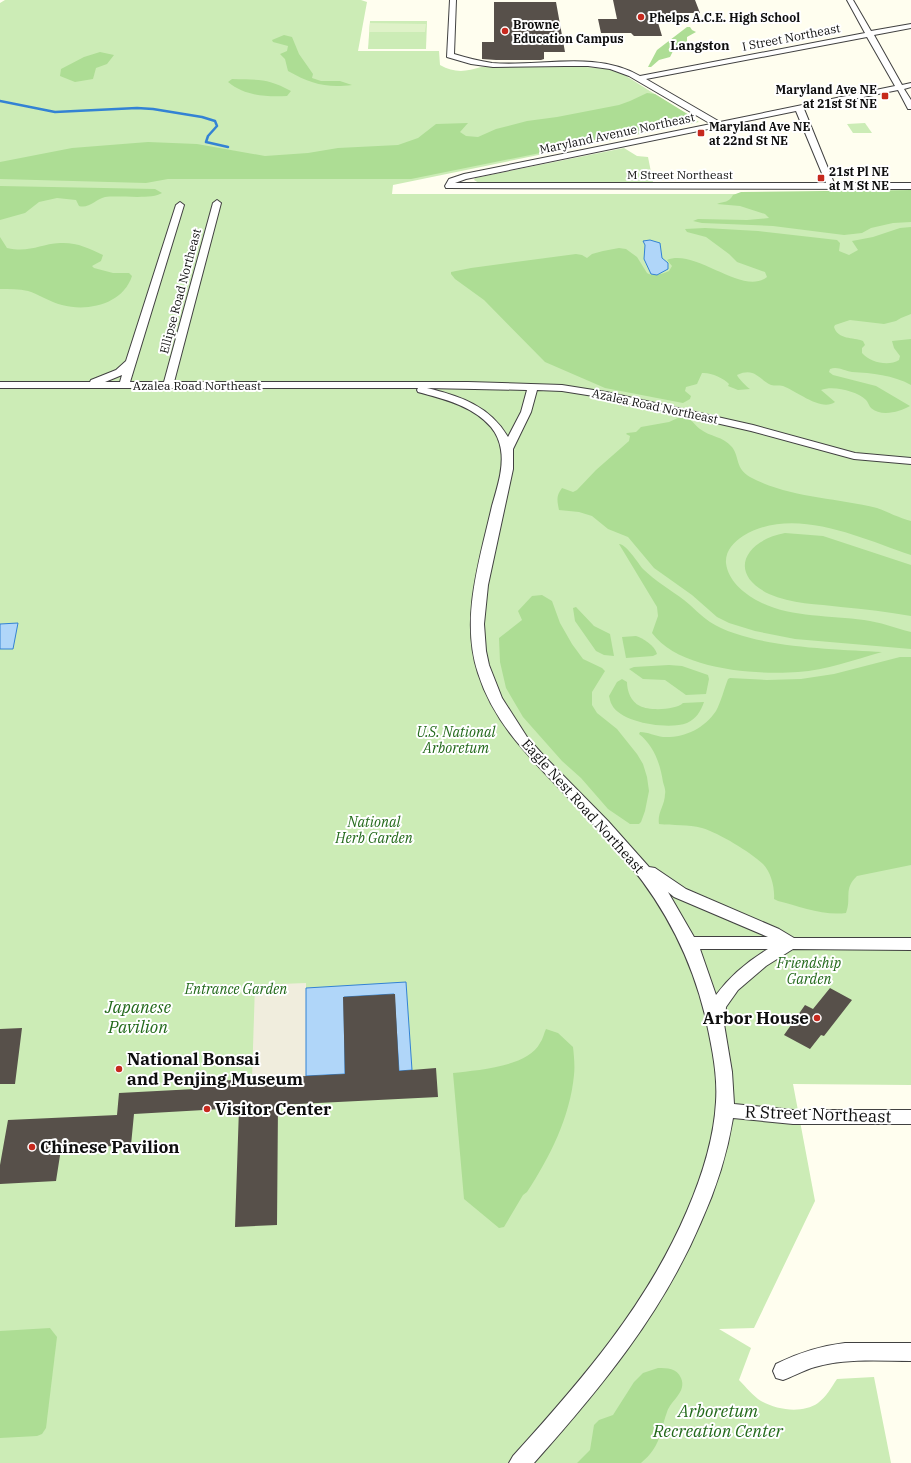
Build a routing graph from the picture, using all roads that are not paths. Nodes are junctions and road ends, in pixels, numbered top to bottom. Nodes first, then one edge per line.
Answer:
1 (453, 0) edge
2 (850, 0) edge
3 (911, 26) edge
4 (870, 34) junction
5 (639, 78) junction
6 (911, 85) edge
7 (900, 88) junction
8 (911, 107) edge
9 (799, 108) junction
10 (720, 125) junction
11 (449, 186) joint
12 (832, 186) junction
13 (911, 186) edge
14 (216, 203) dead end
15 (180, 205) dead end
16 (132, 361) junction
17 (174, 362) junction
18 (0, 385) edge
19 (78, 385) junction
20 (124, 385) junction
21 (394, 385) junction
22 (168, 386) junction
23 (212, 386) junction
24 (533, 387) junction
25 (507, 449) junction
26 (911, 461) edge
27 (636, 861) junction
28 (689, 943) junction
29 (791, 943) junction
30 (911, 944) edge
31 (716, 1032) junction
32 (724, 1110) junction
33 (911, 1117) edge
34 (911, 1352) edge
35 (783, 1371) dead end
36 (520, 1463) edge

1 - 5 street
2 - 4 street
3 - 4 street, I Street Northeast
4 - 5 street, I Street Northeast
4 - 7 street
5 - 10 street
6 - 7 street, Maryland Avenue Northeast
7 - 8 street
7 - 9 street, Maryland Avenue Northeast
9 - 10 street, Maryland Avenue Northeast
9 - 12 street
10 - 11 street, Maryland Avenue Northeast
11 - 12 street, M Street Northeast
12 - 13 street, M Street Northeast
14 - 17 street, Ellipse Road Northeast
15 - 16 street
16 - 19 street
16 - 20 street
17 - 22 street, Ellipse Road Northeast
17 - 23 street
18 - 19 street, Azalea Road Northeast
19 - 20 street, Azalea Road Northeast
20 - 22 street, Azalea Road Northeast
21 - 23 street, Azalea Road Northeast
21 - 24 street, Azalea Road Northeast
21 - 25 street, Azalea Road Northeast
22 - 23 street, Azalea Road Northeast
24 - 25 street, Eagle Nest Road Northeast
24 - 26 street, Azalea Road Northeast
25 - 27 street, Eagle Nest Road Northeast
27 - 28 street, Eagle Nest Road Northeast
27 - 29 street
28 - 29 street
28 - 31 street, Eagle Nest Road Northeast
29 - 30 street
29 - 31 street
31 - 32 street
32 - 33 street, R Street Northeast
32 - 36 street
34 - 35 street

